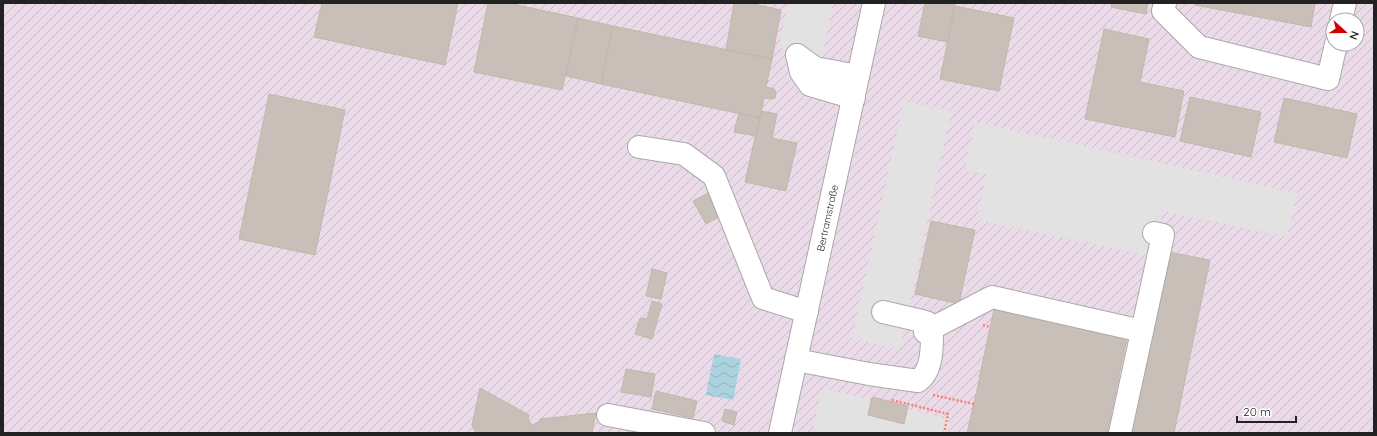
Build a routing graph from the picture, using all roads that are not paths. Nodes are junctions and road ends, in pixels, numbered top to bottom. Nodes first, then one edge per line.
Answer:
1 (874, 3) edge
2 (1164, 3) edge
3 (1334, 52) edge
4 (858, 76) junction
5 (854, 98) junction
6 (638, 148) dead end
7 (1154, 233) dead end
8 (807, 312) junction
9 (882, 315) dead end
10 (929, 331) junction
11 (1142, 331) junction
12 (798, 353) junction
13 (608, 414) dead end
14 (704, 433) edge
15 (780, 433) edge
16 (1120, 433) edge

1 - 4 street, Bertramstraße
2 - 3 street
4 - 5 street, Bertramstraße
4 - 5 street
5 - 8 street, Bertramstraße
6 - 8 street
7 - 11 street
8 - 12 street, Bertramstraße
9 - 10 street
10 - 11 street
10 - 12 street
11 - 16 street
12 - 15 street, Bertramstraße
13 - 14 street

